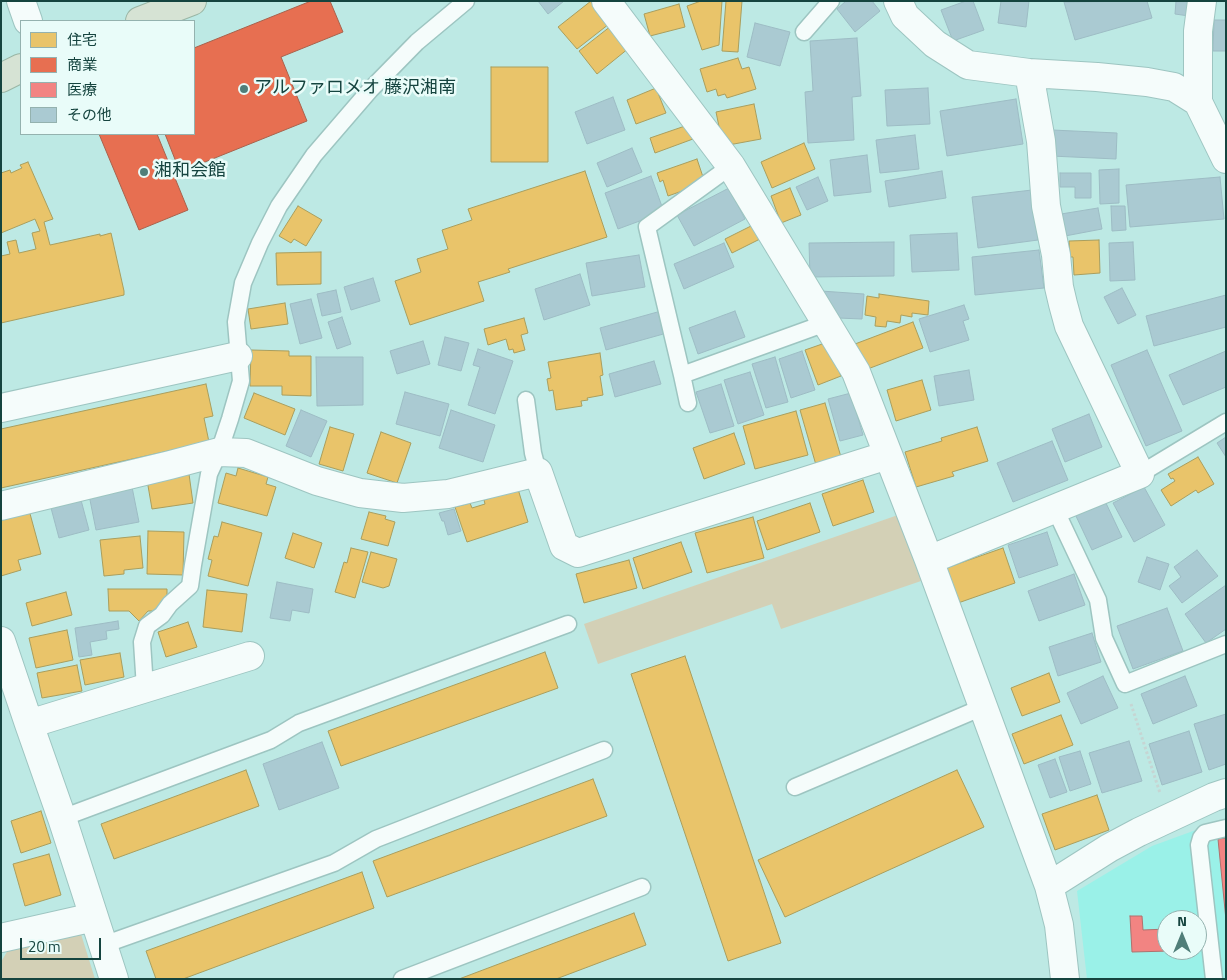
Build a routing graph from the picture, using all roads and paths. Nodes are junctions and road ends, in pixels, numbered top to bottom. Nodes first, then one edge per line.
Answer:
1 (21, 1) edge
2 (192, 1) edge
3 (466, 1) edge
4 (606, 1) edge
5 (831, 1) edge
6 (898, 1) edge
7 (1202, 1) edge
8 (28, 20) edge
9 (143, 20) edge
10 (804, 32) dead end
11 (20, 68) edge
12 (1029, 73) junction
13 (1, 78) edge
14 (1198, 102) junction
15 (1226, 159) edge
16 (731, 166) junction
17 (826, 323) junction
18 (238, 356) junction
19 (682, 376) junction
20 (526, 400) dead end
21 (688, 403) dead end
22 (1, 408) edge
23 (1226, 422) edge
24 (219, 452) junction
25 (888, 455) junction
26 (538, 472) junction
27 (1140, 474) junction
28 (1, 506) edge
29 (1055, 509) junction
30 (929, 560) junction
31 (568, 624) dead end
32 (1, 641) edge
33 (1226, 644) edge
34 (250, 656) dead end
35 (1125, 684) junction
36 (145, 688) junction
37 (983, 707) junction
38 (28, 724) junction
39 (604, 750) dead end
40 (796, 787) dead end
41 (1226, 793) edge
42 (62, 818) junction
43 (1168, 818) junction
44 (1226, 828) edge
45 (1049, 886) junction
46 (642, 888) dead end
47 (94, 917) junction
48 (1, 938) edge
49 (103, 945) junction
50 (1218, 974) edge
51 (114, 979) edge
52 (402, 979) edge
53 (1065, 979) edge

1 - 8 street
2 - 9 highway
3 - 18 lane
4 - 16 street
5 - 10 lane
6 - 12 street
7 - 14 street
11 - 13 highway
12 - 14 street
12 - 27 street
14 - 15 street
16 - 17 street
16 - 19 lane
17 - 19 lane
17 - 25 street
18 - 22 street
18 - 24 lane
19 - 21 lane
20 - 26 lane
23 - 27 lane
24 - 26 street
24 - 28 street
24 - 36 lane
25 - 26 street
25 - 30 street
27 - 29 street
29 - 30 street
29 - 35 lane
30 - 37 street
31 - 42 lane
32 - 38 street
33 - 35 lane
34 - 36 street
35 - 43 path
36 - 38 street
37 - 40 lane
37 - 45 street
38 - 42 street
39 - 49 lane
41 - 43 street
42 - 47 street
43 - 45 street
44 - 50 lane
45 - 53 street
46 - 52 lane
47 - 48 street
47 - 49 street
49 - 51 street

